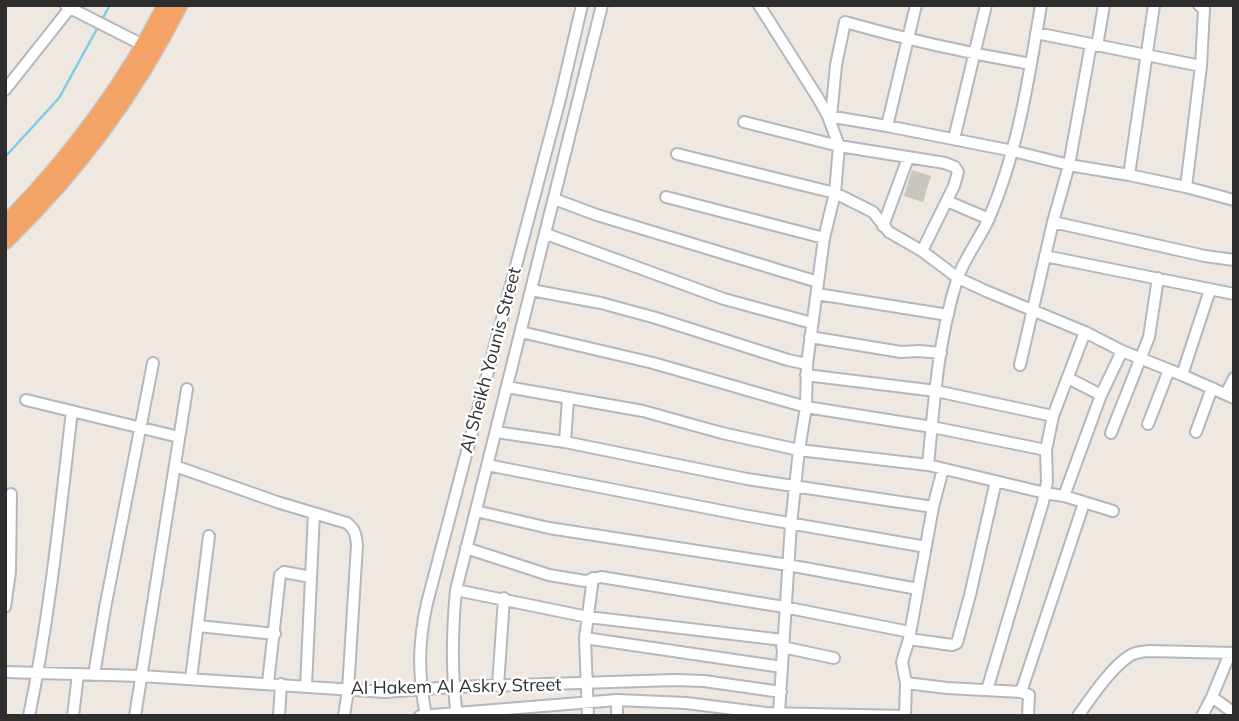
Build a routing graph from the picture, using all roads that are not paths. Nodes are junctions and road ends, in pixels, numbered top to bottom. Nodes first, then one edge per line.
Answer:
1 (166, 5) edge
2 (179, 5) edge
3 (582, 5) edge
4 (601, 5) edge
5 (759, 5) edge
6 (916, 5) edge
7 (986, 5) edge
8 (1041, 5) edge
9 (1104, 5) edge
10 (1154, 5) edge
11 (1199, 5) edge
12 (72, 8) edge
13 (1036, 33) junction
14 (907, 39) junction
15 (1094, 45) junction
16 (149, 48) junction
17 (975, 55) junction
18 (1146, 56) junction
19 (1031, 64) junction
20 (1201, 66) junction
21 (5, 90) edge
22 (829, 117) junction
23 (744, 122) dead end
24 (887, 126) junction
25 (954, 139) junction
26 (839, 146) junction
27 (1013, 151) junction
28 (677, 154) dead end
29 (908, 158) junction
30 (1069, 165) junction
31 (1129, 175) junction
32 (1186, 187) junction
33 (835, 193) junction
34 (666, 197) dead end
35 (554, 200) junction
36 (1234, 200) edge
37 (947, 201) junction
38 (531, 210) junction
39 (550, 216) junction
40 (989, 219) junction
41 (1054, 222) junction
42 (5, 225) edge
43 (883, 226) junction
44 (546, 234) junction
45 (824, 238) junction
46 (5, 241) edge
47 (922, 251) junction
48 (1045, 256) junction
49 (1234, 260) edge
50 (958, 278) junction
51 (1158, 278) junction
52 (817, 288) junction
53 (531, 290) junction
54 (1210, 290) junction
55 (1234, 294) edge
56 (1033, 310) junction
57 (948, 315) junction
58 (812, 323) junction
59 (521, 332) junction
60 (1085, 332) junction
61 (810, 337) junction
62 (1122, 351) junction
63 (941, 353) junction
64 (1141, 359) junction
65 (153, 363) dead end
66 (1020, 365) dead end
67 (807, 369) junction
68 (1170, 370) junction
69 (1182, 374) junction
70 (1234, 377) edge
71 (1068, 378) junction
72 (507, 387) junction
73 (1212, 387) junction
74 (187, 389) dead end
75 (936, 391) junction
76 (1101, 395) junction
77 (1230, 396) edge
78 (568, 399) junction
79 (26, 400) dead end
80 (806, 407) junction
81 (72, 411) junction
82 (1053, 416) junction
83 (1149, 424) dead end
84 (141, 427) junction
85 (932, 427) junction
86 (496, 432) junction
87 (1196, 432) dead end
88 (1111, 433) dead end
89 (180, 437) junction
90 (565, 442) junction
91 (799, 450) junction
92 (1046, 450) junction
93 (487, 465) junction
94 (928, 465) junction
95 (175, 466) junction
96 (943, 469) junction
97 (996, 481) junction
98 (794, 486) junction
99 (1045, 493) junction
100 (11, 494) dead end
101 (1065, 496) junction
102 (1084, 503) junction
103 (933, 507) junction
104 (476, 511) junction
105 (1113, 511) dead end
106 (314, 513) junction
107 (791, 524) junction
108 (209, 536) dead end
109 (926, 547) junction
110 (466, 548) junction
111 (788, 565) junction
112 (7, 572) edge
113 (311, 577) junction
114 (593, 578) junction
115 (918, 589) junction
116 (456, 590) junction
117 (503, 598) junction
118 (5, 607) edge
119 (784, 607) junction
120 (588, 617) junction
121 (198, 626) junction
122 (275, 634) junction
123 (909, 635) junction
124 (585, 638) junction
125 (782, 644) junction
126 (1232, 653) edge
127 (834, 658) dead end
128 (782, 667) junction
129 (5, 671) edge
130 (38, 673) junction
131 (78, 674) junction
132 (94, 675) junction
133 (141, 676) junction
134 (191, 679) junction
135 (268, 683) junction
136 (906, 683) junction
137 (281, 684) junction
138 (587, 684) junction
139 (306, 686) junction
140 (498, 686) junction
141 (453, 687) junction
142 (348, 690) junction
143 (987, 690) junction
144 (421, 691) junction
145 (781, 692) junction
146 (1021, 692) junction
147 (1212, 697) junction
148 (617, 701) junction
149 (587, 702) junction
150 (779, 713) junction
151 (1234, 713) edge
152 (456, 714) edge
153 (766, 714) edge
154 (29, 716) edge
155 (73, 716) edge
156 (135, 716) edge
157 (279, 716) edge
158 (344, 716) edge
159 (424, 716) edge
160 (588, 716) edge
161 (617, 716) edge
162 (905, 716) edge
163 (1028, 716) edge
164 (1078, 716) edge
165 (1202, 716) edge

1 - 16 highway
2 - 16 highway
3 - 38 street, Al Sheikh Younis Street
4 - 35 street, Al Sheikh Younis Street
5 - 22 street
6 - 14 street
7 - 17 street
8 - 13 street
9 - 15 street
10 - 18 street
11 - 20 street
12 - 16 street
12 - 21 street
13 - 15 street
13 - 19 street
14 - 17 street
14 - 22 street
14 - 24 street
15 - 18 street
15 - 30 street
16 - 42 highway
16 - 46 highway
17 - 19 street
17 - 25 street
18 - 20 street
18 - 31 street
19 - 27 street
20 - 32 street
22 - 24 street
22 - 26 street
23 - 26 street
24 - 25 street
25 - 27 street
26 - 29 street
26 - 33 street
27 - 30 street
27 - 40 street
28 - 33 street
29 - 37 street
29 - 43 street
30 - 31 street
30 - 41 street
31 - 32 street
32 - 36 street
33 - 43 street
33 - 45 street
34 - 45 street
35 - 39 street, Al Sheikh Younis Street
35 - 52 street
37 - 40 street
37 - 47 street
38 - 39 street
38 - 144 street, Al Sheikh Younis Street
39 - 44 street, Al Sheikh Younis Street
40 - 50 street
41 - 48 street
41 - 49 street
43 - 47 street
44 - 53 street, Al Sheikh Younis Street
44 - 58 street
45 - 52 street
47 - 50 street
48 - 51 street
48 - 56 street
50 - 56 street
50 - 57 street
51 - 54 street
51 - 64 street
52 - 57 street
52 - 58 street
53 - 59 street, Al Sheikh Younis Street
53 - 67 street
54 - 55 street
54 - 69 street
56 - 60 street
56 - 66 street
57 - 63 street
58 - 61 street
59 - 72 street, Al Sheikh Younis Street
59 - 80 street
60 - 62 street
60 - 71 street
61 - 63 street
61 - 67 street
62 - 64 street
62 - 76 street
63 - 75 street
64 - 68 street
64 - 88 street
65 - 84 street
67 - 75 street
67 - 80 street
68 - 69 street
68 - 83 street
69 - 73 street
70 - 77 street
71 - 76 street
71 - 82 street
72 - 78 street
72 - 86 street, Al Sheikh Younis Street
73 - 77 street
73 - 87 street
74 - 89 street
75 - 82 street
75 - 85 street
76 - 101 street
78 - 90 street
78 - 91 street
79 - 81 street
80 - 85 street
80 - 91 street
81 - 84 street
81 - 130 street
82 - 92 street
84 - 89 street
84 - 132 street
85 - 92 street
85 - 94 street
86 - 90 street
86 - 93 street, Al Sheikh Younis Street
89 - 95 street
90 - 98 street
91 - 94 street
91 - 98 street
92 - 99 street
93 - 104 street, Al Sheikh Younis Street
93 - 107 street
94 - 96 street
95 - 106 street
95 - 133 street
96 - 97 street
96 - 103 street
97 - 99 street
97 - 123 street
98 - 103 street
98 - 107 street
99 - 101 street
99 - 143 street
100 - 112 street
101 - 102 street
102 - 105 street
102 - 146 street
103 - 109 street
104 - 110 street, Al Sheikh Younis Street
104 - 111 street
106 - 113 street
106 - 142 street
107 - 109 street
107 - 111 street
108 - 121 street
109 - 115 street
110 - 114 street
110 - 116 street, Al Sheikh Younis Street
111 - 115 street
111 - 119 street
112 - 118 street
113 - 122 street
113 - 139 street
114 - 119 street
114 - 120 street
115 - 123 street
116 - 117 street
116 - 141 street, Al Sheikh Younis Street
117 - 120 street
117 - 140 street
119 - 123 street
119 - 125 street
120 - 124 street
120 - 125 street
121 - 122 street
121 - 134 street
122 - 135 street
123 - 136 street
124 - 128 street
124 - 138 street
125 - 127 street
125 - 128 street
126 - 147 street
126 - 164 street
128 - 145 street
129 - 130 street, Al Hakem Al Askry Street
130 - 131 street, Al Hakem Al Askry Street
130 - 154 street
131 - 132 street, Al Hakem Al Askry Street
131 - 155 street
132 - 133 street, Al Hakem Al Askry Street
133 - 134 street, Al Hakem Al Askry Street
133 - 156 street
134 - 135 street, Al Hakem Al Askry Street
135 - 137 street, Al Hakem Al Askry Street
136 - 143 street
136 - 162 street
137 - 139 street, Al Hakem Al Askry Street
137 - 157 street
138 - 140 street, Al Hakem Al Askry Street
138 - 145 street, Al Hakem Al Askry Street
138 - 149 street
139 - 142 street, Al Hakem Al Askry Street
140 - 141 street, Al Hakem Al Askry Street
141 - 144 street, Al Hakem Al Askry Street
141 - 152 street, Al Sheikh Younis Street
142 - 144 street, Al Hakem Al Askry Street
142 - 158 street
143 - 146 street
144 - 159 street, Al Sheikh Younis Street
145 - 150 street
146 - 163 street
147 - 151 street
147 - 165 street
148 - 149 street
148 - 153 street
148 - 161 street
149 - 152 street
149 - 160 street
150 - 153 street
150 - 162 street
152 - 159 street

